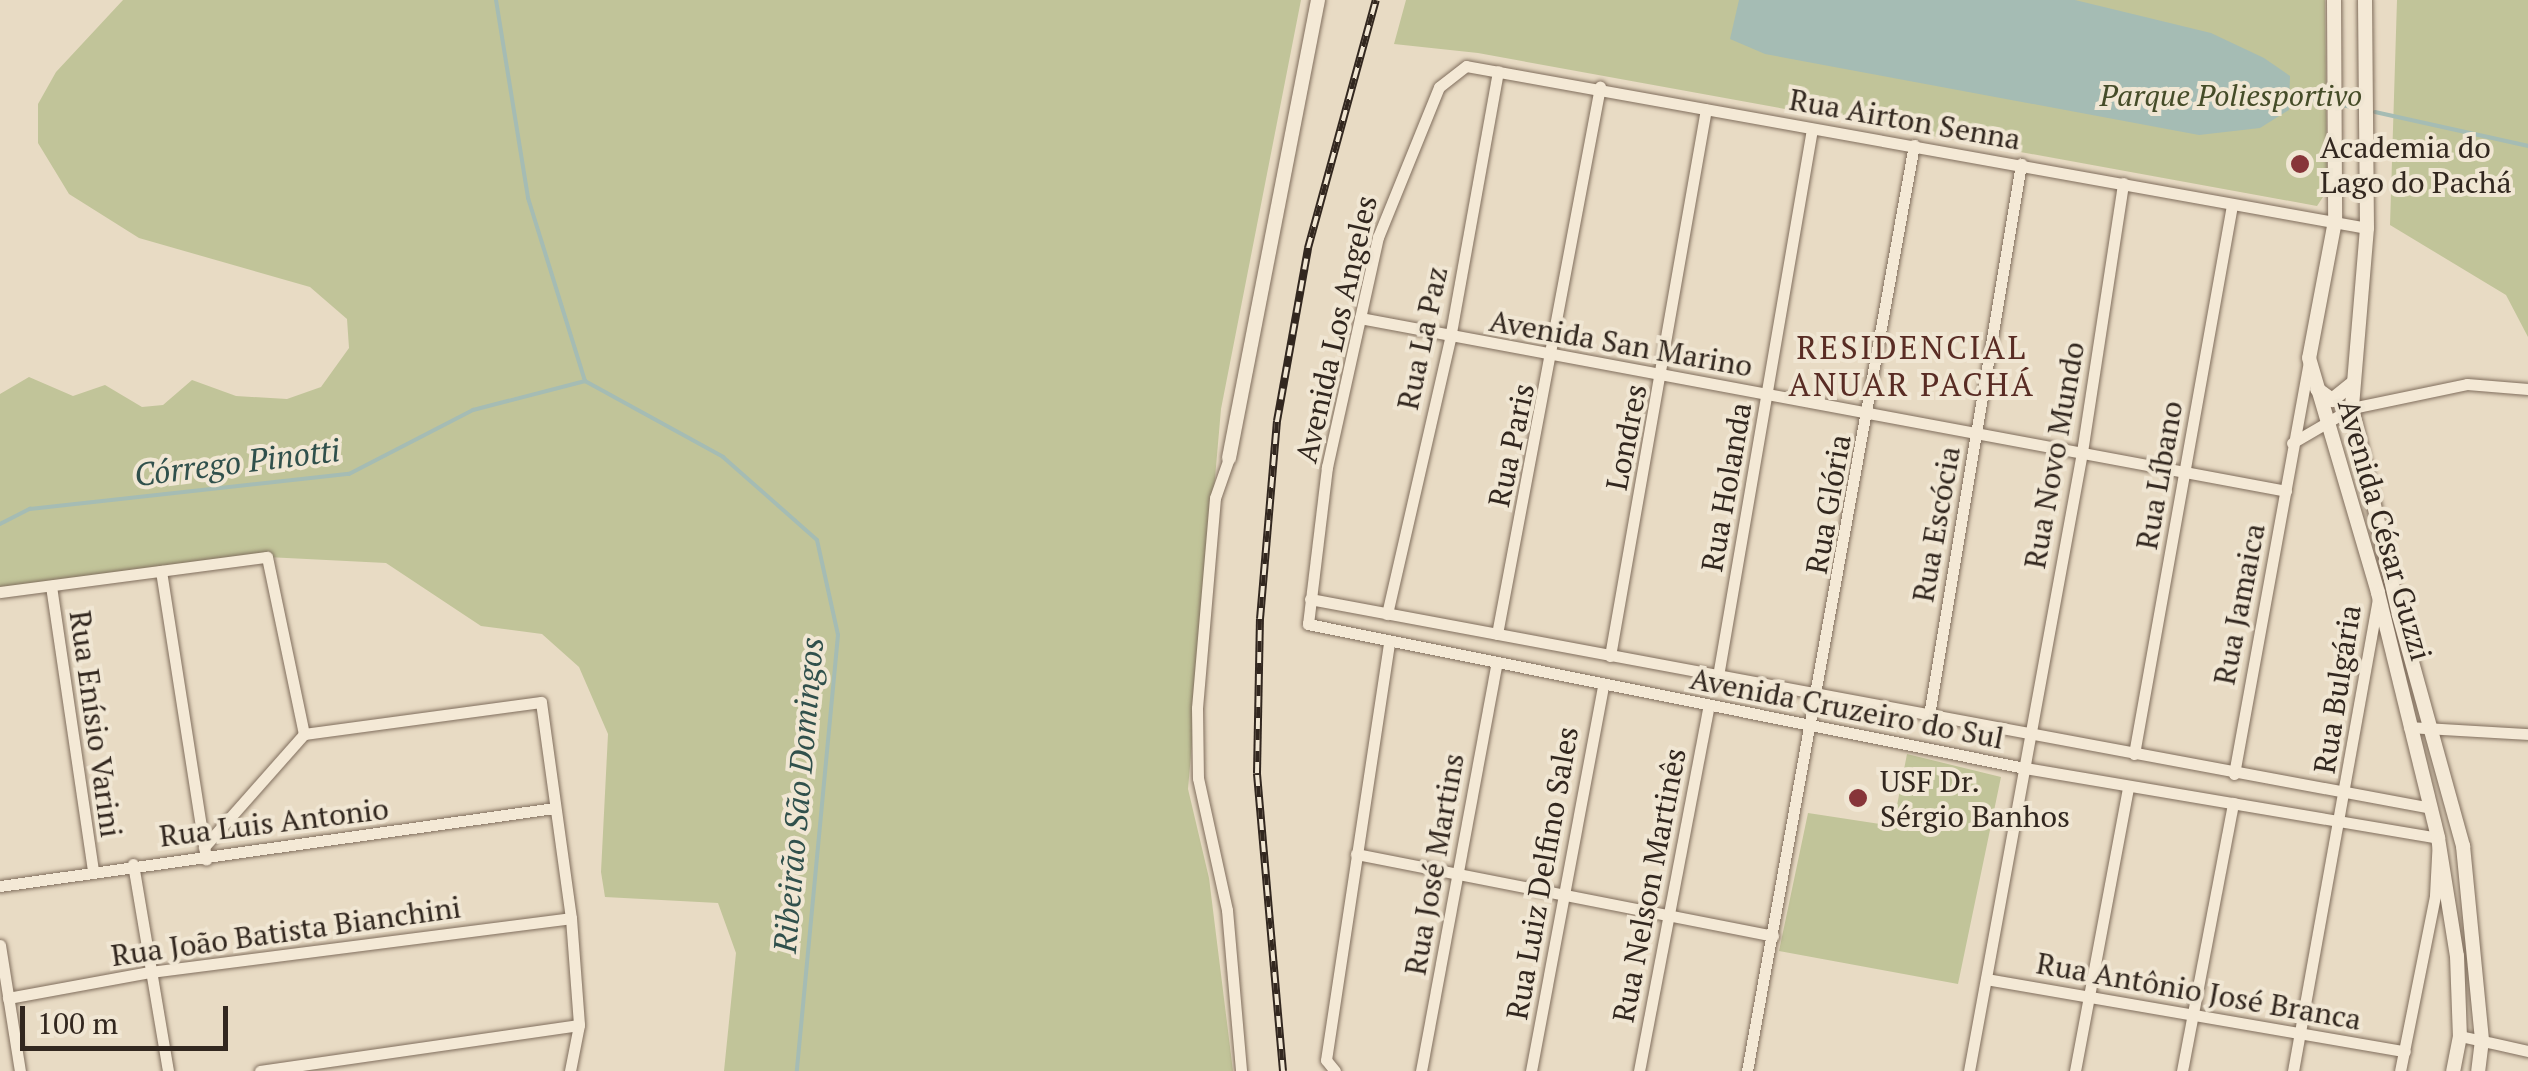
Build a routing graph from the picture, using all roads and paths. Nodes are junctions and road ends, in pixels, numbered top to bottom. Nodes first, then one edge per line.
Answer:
1 (1318, 0) edge
2 (2334, 0) edge
3 (2366, 0) edge
4 (1466, 66) joint
5 (1498, 71) junction
6 (1600, 87) junction
7 (1706, 109) junction
8 (1812, 129) junction
9 (1914, 145) junction
10 (2020, 164) junction
11 (2123, 183) junction
12 (2232, 205) junction
13 (2335, 220) junction
14 (2368, 228) junction
15 (1360, 318) junction
16 (1450, 338) junction
17 (1554, 358) junction
18 (2310, 358) junction
19 (1663, 376) junction
20 (2352, 384) junction
21 (2317, 388) junction
22 (2528, 389) edge
23 (1768, 394) junction
24 (2352, 408) junction
25 (1870, 414) junction
26 (2328, 422) junction
27 (1977, 433) junction
28 (2292, 444) junction
29 (2082, 452) junction
30 (1229, 458) joint
31 (2185, 470) junction
32 (2286, 491) junction
33 (161, 571) junction
34 (51, 586) junction
35 (0, 592) edge
36 (2378, 593) junction
37 (1310, 599) junction
38 (1387, 614) junction
39 (1308, 624) joint
40 (1497, 634) junction
41 (1389, 642) junction
42 (1610, 656) junction
43 (1496, 665) junction
44 (1718, 676) junction
45 (1603, 684) junction
46 (1819, 695) junction
47 (1708, 708) junction
48 (1929, 716) junction
49 (1813, 725) junction
50 (2430, 726) junction
51 (2410, 727) junction
52 (304, 734) junction
53 (2030, 734) junction
54 (2528, 734) edge
55 (2134, 754) junction
56 (2024, 768) junction
57 (2234, 774) junction
58 (2128, 786) junction
59 (2345, 794) junction
60 (2234, 803) junction
61 (554, 808) junction
62 (2431, 808) junction
63 (2334, 825) junction
64 (2438, 838) junction
65 (205, 853) junction
66 (1356, 854) junction
67 (132, 864) junction
68 (93, 869) junction
69 (1458, 874) junction
70 (0, 886) edge
71 (1564, 895) junction
72 (1668, 915) junction
73 (571, 918) junction
74 (1773, 936) junction
75 (0, 945) edge
76 (150, 972) junction
77 (1986, 979) junction
78 (2089, 997) junction
79 (8, 998) junction
80 (2192, 1016) junction
81 (579, 1024) junction
82 (2300, 1034) junction
83 (2460, 1036) junction
84 (2482, 1040) junction
85 (2404, 1051) junction
86 (2528, 1051) edge
87 (20, 1071) edge
88 (168, 1071) edge
89 (260, 1071) edge
90 (570, 1071) edge
91 (1241, 1071) edge
92 (1335, 1071) edge
93 (1421, 1071) edge
94 (1532, 1071) edge
95 (1639, 1071) edge
96 (1747, 1071) edge
97 (1968, 1071) edge
98 (2075, 1071) edge
99 (2182, 1071) edge
100 (2293, 1071) edge
101 (2400, 1071) edge
102 (2453, 1071) edge
103 (2478, 1071) edge

1 - 30 street
2 - 13 street, Avenida César Guzzi
3 - 14 street, Avenida César Guzzi
4 - 5 street, Rua Airton Senna
4 - 15 street, Avenida Los Angeles
5 - 6 street, Rua Airton Senna
5 - 16 street, Rua La Paz
6 - 7 street, Rua Airton Senna
6 - 17 street, Rua Paris
7 - 8 street, Rua Airton Senna
7 - 19 street, Londres
8 - 9 street, Rua Airton Senna
8 - 23 street, Rua Holanda
9 - 10 street, Rua Airton Senna
9 - 25 street, Rua Glória
10 - 11 street, Rua Airton Senna
10 - 27 street, Rua Escócia
11 - 12 street, Rua Airton Senna
11 - 29 street, Rua Novo Mundo
12 - 13 street, Rua Airton Senna
12 - 31 street, Rua Líbano
13 - 14 street, Rua Airton Senna
13 - 18 street, Avenida César Guzzi
14 - 20 street, Avenida César Guzzi
15 - 16 street, Avenida San Marino
15 - 37 street, Avenida Los Angeles
16 - 17 street, Avenida San Marino
16 - 38 street, Rua La Paz
17 - 19 street, Avenida San Marino
17 - 40 street, Rua Paris
18 - 21 street, Avenida César Guzzi
18 - 28 street, Rua Jamaica
19 - 23 street, Avenida San Marino
19 - 42 street, Londres
20 - 21 street
20 - 24 street, Avenida César Guzzi
21 - 26 street, Avenida César Guzzi
22 - 24 street
23 - 25 street, Avenida San Marino
23 - 44 street, Rua Holanda
24 - 26 street
24 - 50 street, Avenida César Guzzi
25 - 27 street, Avenida San Marino
25 - 46 street, Rua Glória
26 - 28 street
26 - 36 street, Avenida César Guzzi
27 - 29 street, Avenida San Marino
27 - 48 street, Rua Escócia
28 - 32 street, Rua Jamaica
29 - 31 street, Avenida San Marino
29 - 53 street, Rua Novo Mundo
30 - 91 street
31 - 32 street, Avenida San Marino
31 - 55 street, Rua Líbano
32 - 57 street, Rua Jamaica
33 - 34 street
33 - 52 street
33 - 65 street
34 - 35 street
34 - 68 street, Rua Enísio Varini
36 - 51 street, Avenida César Guzzi
36 - 59 street, Rua Bulgária
37 - 38 street, Avenida Cruzeiro do Sul
37 - 39 street, Avenida Los Angeles
38 - 40 street, Avenida Cruzeiro do Sul
39 - 41 street, Avenida Cruzeiro do Sul
40 - 42 street, Avenida Cruzeiro do Sul
41 - 43 street, Avenida Cruzeiro do Sul
41 - 66 street
42 - 44 street, Avenida Cruzeiro do Sul
43 - 45 street, Avenida Cruzeiro do Sul
43 - 69 street, Rua José Martins
44 - 46 street, Avenida Cruzeiro do Sul
45 - 47 street, Avenida Cruzeiro do Sul
45 - 71 street, Rua Luiz Delfino Sales
46 - 48 street, Avenida Cruzeiro do Sul
46 - 49 street, Rua Glória
47 - 49 street, Avenida Cruzeiro do Sul
47 - 72 street, Rua Nelson Martinês
48 - 53 street, Avenida Cruzeiro do Sul
49 - 56 street, Avenida Cruzeiro do Sul
49 - 74 street, Rua Glória
50 - 51 street
50 - 54 street
50 - 84 street, Avenida César Guzzi
51 - 62 street, Avenida César Guzzi
52 - 61 street
52 - 65 street
53 - 55 street, Avenida Cruzeiro do Sul
53 - 56 street, Rua Novo Mundo
55 - 57 street, Avenida Cruzeiro do Sul
56 - 58 street, Avenida Cruzeiro do Sul
56 - 77 street, Rua Novo Mundo
57 - 59 street, Avenida Cruzeiro do Sul
58 - 60 street, Avenida Cruzeiro do Sul
58 - 78 street
59 - 62 street, Avenida Cruzeiro do Sul
59 - 63 street, Rua Bulgária
60 - 63 street, Avenida Cruzeiro do Sul
60 - 80 street
61 - 65 street, Rua Luis Antonio
61 - 73 street
62 - 64 street, Avenida César Guzzi
63 - 64 street, Avenida Cruzeiro do Sul
63 - 82 street, Rua Bulgária
64 - 83 street, Avenida César Guzzi
64 - 85 street
65 - 67 street, Rua Luis Antonio
66 - 69 street
66 - 92 street
67 - 68 street, Rua Luis Antonio
67 - 76 street
68 - 70 street, Rua Luis Antonio
69 - 71 street
69 - 93 street, Rua José Martins
71 - 72 street
71 - 94 street, Rua Luiz Delfino Sales
72 - 74 street
72 - 95 street, Rua Nelson Martinês
73 - 76 street, Rua João Batista Bianchini
73 - 81 street
74 - 96 street, Rua Glória
75 - 79 street
76 - 79 street, Rua João Batista Bianchini
76 - 88 street
77 - 78 street, Rua Antônio José Branca
77 - 97 street, Rua Novo Mundo
78 - 80 street, Rua Antônio José Branca
78 - 98 street
79 - 87 street
80 - 82 street, Rua Antônio José Branca
80 - 99 street
81 - 89 street
81 - 90 street
82 - 85 street, Rua Antônio José Branca
82 - 100 street, Rua Bulgária
83 - 84 street
83 - 102 street, Avenida César Guzzi
84 - 86 street
84 - 103 street, Avenida César Guzzi
85 - 101 street

